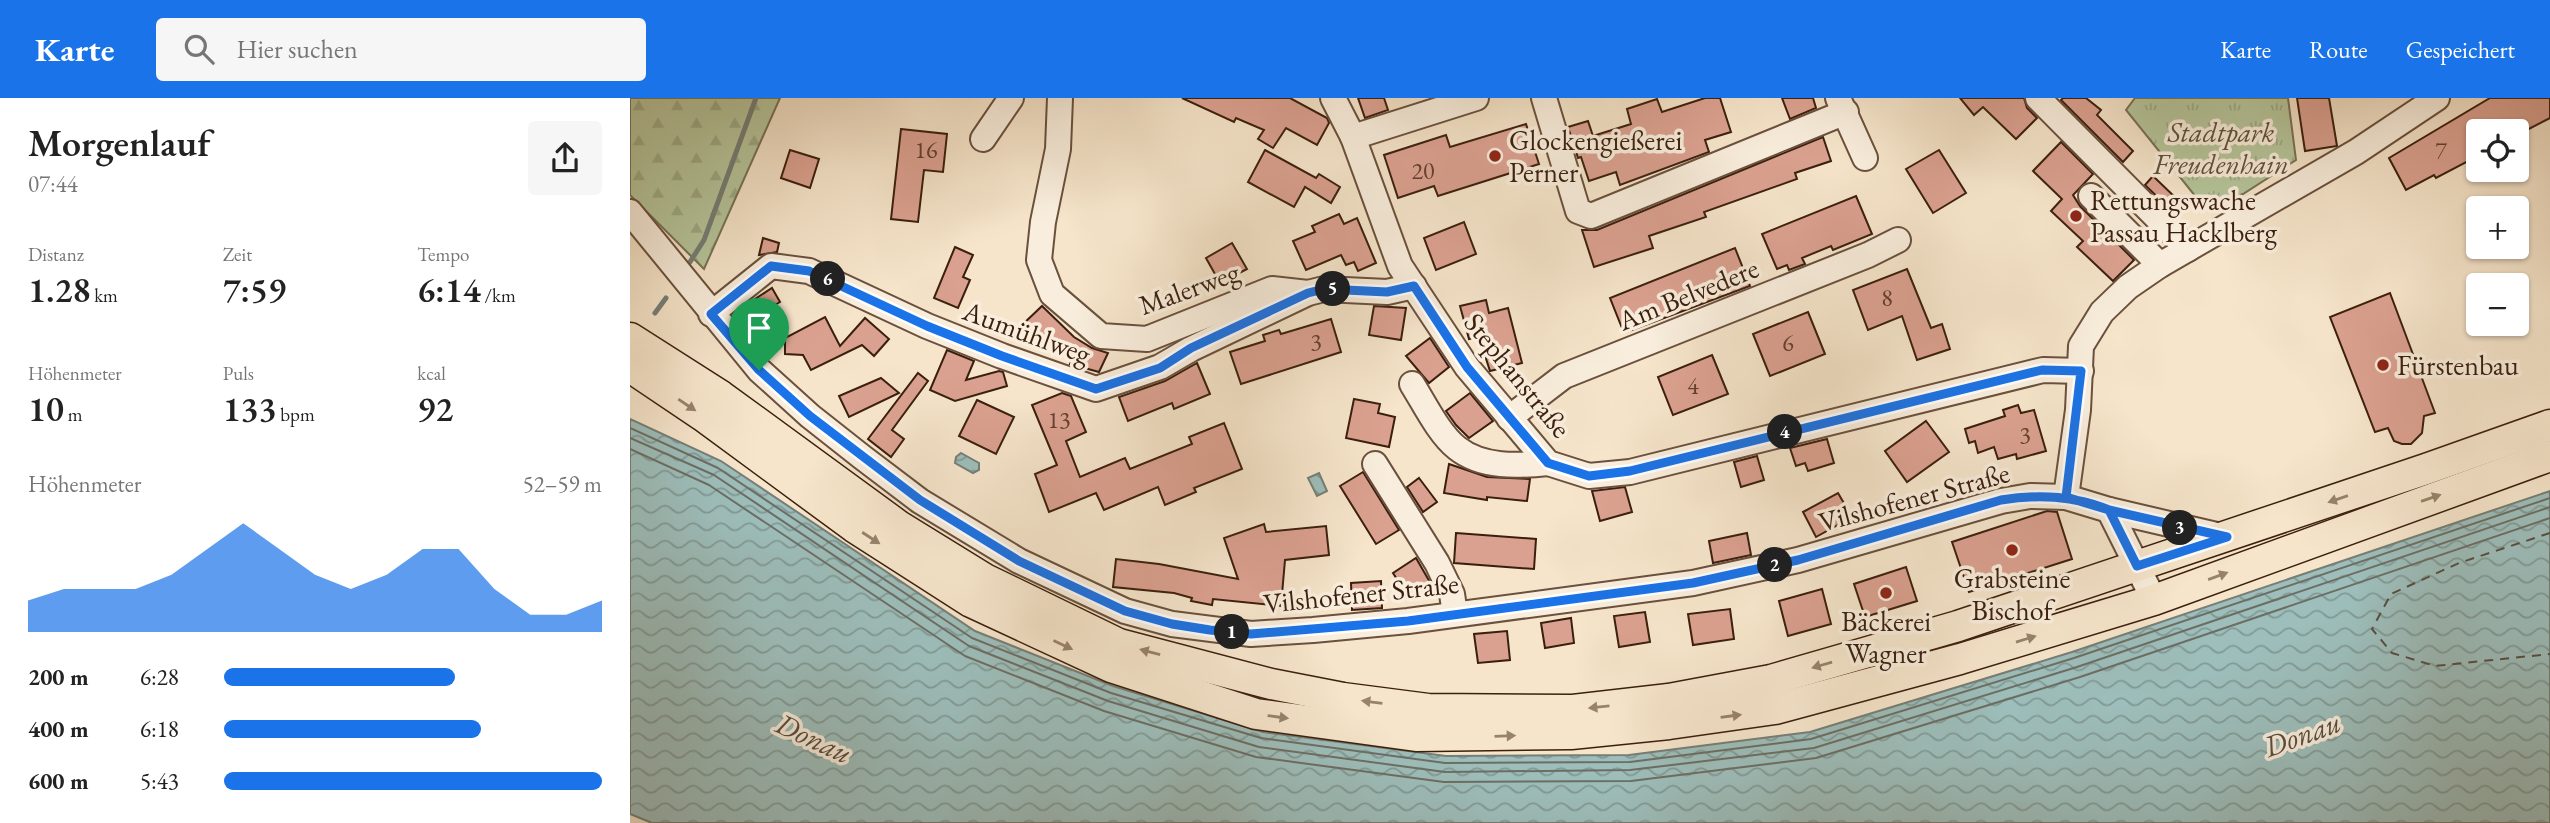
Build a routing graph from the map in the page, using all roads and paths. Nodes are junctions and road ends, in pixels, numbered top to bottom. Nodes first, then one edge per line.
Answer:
1 (1011, 98) edge
2 (1060, 98) edge
3 (1333, 98) edge
4 (1476, 98) edge
5 (1544, 98) edge
6 (2038, 98) edge
7 (2437, 98) edge
8 (1842, 105) edge
9 (1353, 137) junction
10 (983, 138) dead end
11 (1865, 158) dead end
12 (2091, 196) dead end
13 (630, 212) edge
14 (1899, 240) dead end
15 (2188, 249) junction
16 (2160, 265) junction
17 (1414, 286) junction
18 (1308, 293) junction
19 (711, 314) junction
20 (630, 338) edge
21 (630, 367) edge
22 (2081, 371) junction
23 (1412, 384) dead end
24 (1509, 418) junction
25 (2550, 425) edge
26 (2550, 456) edge
27 (1548, 463) junction
28 (1375, 464) dead end
29 (2066, 497) junction
30 (2109, 510) junction
31 (2227, 537) junction
32 (2137, 566) junction
33 (2154, 600) junction
34 (1455, 614) junction

1 - 10 street
2 - 18 street, Malerweg
3 - 9 street, Stephanstraße
4 - 9 street
5 - 8 street
6 - 15 street
7 - 15 street
8 - 11 street
9 - 17 street, Stephanstraße
12 - 16 street
13 - 19 street, Vilshofener Straße
14 - 24 street, Am Belvedere
15 - 16 street
16 - 22 street
17 - 18 street, Aumühlweg
17 - 24 street, Stephanstraße
18 - 19 street, Aumühlweg
19 - 34 street, Vilshofener Straße
32 -> 20 main road
21 -> 33 main road
22 - 27 street, Stephanstraße
22 - 29 street
23 - 27 street
24 - 27 street, Stephanstraße
25 -> 31 main road
33 -> 26 main road
28 - 34 street
29 - 30 street, Vilshofener Straße
29 - 34 street, Vilshofener Straße
30 - 31 street, Vilshofener Straße
30 - 32 street
31 - 32 main road
32 - 33 street

